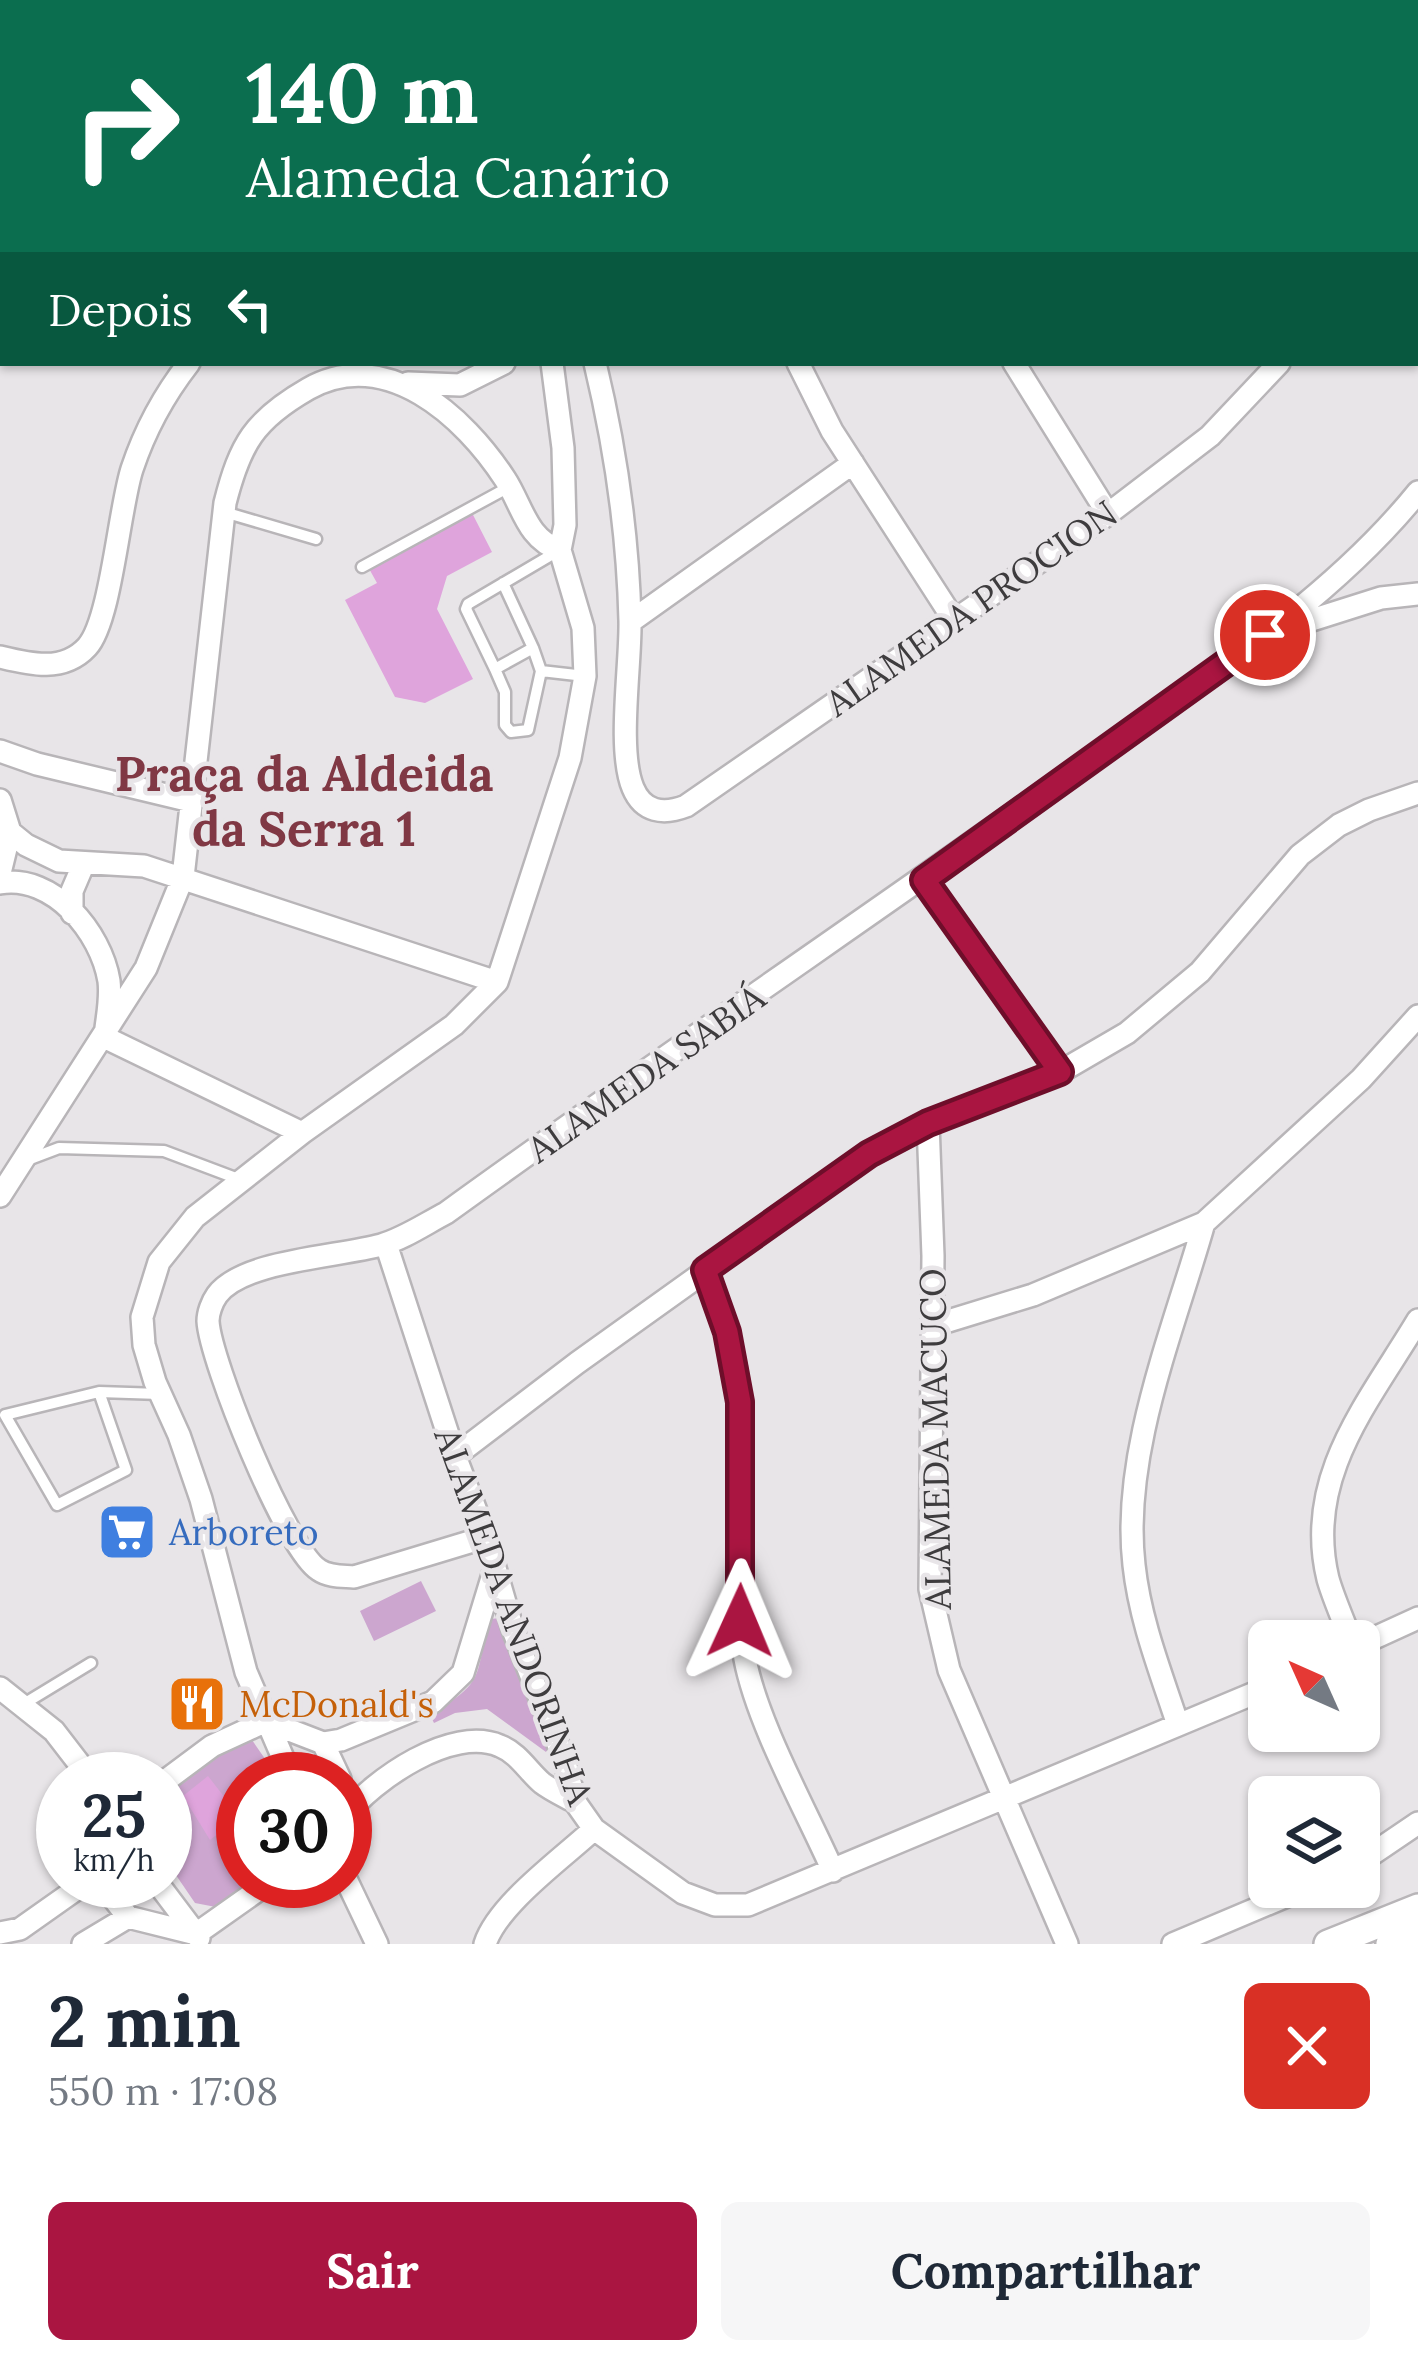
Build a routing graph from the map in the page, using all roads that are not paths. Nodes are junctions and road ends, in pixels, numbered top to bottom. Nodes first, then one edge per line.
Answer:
1 (187, 366) edge
2 (498, 366) edge
3 (552, 366) edge
4 (596, 366) edge
5 (800, 366) edge
6 (1016, 366) edge
7 (1276, 366) edge
8 (406, 383) junction
9 (853, 463) junction
10 (507, 483) junction
11 (1418, 492) edge
12 (224, 512) junction
13 (1108, 514) junction
14 (316, 539) dead end
15 (560, 550) junction
16 (1363, 557) junction
17 (362, 567) dead end
18 (503, 583) junction
19 (1418, 594) edge
20 (1381, 598) junction
21 (954, 620) junction
22 (630, 622) junction
23 (1265, 635) junction
24 (533, 648) junction
25 (0, 657) edge
26 (496, 669) junction
27 (541, 671) junction
28 (585, 676) junction
29 (0, 751) edge
30 (1418, 793) edge
31 (0, 800) edge
32 (191, 801) junction
33 (10, 832) junction
34 (83, 862) junction
35 (0, 874) edge
36 (183, 877) junction
37 (924, 880) junction
38 (0, 883) edge
39 (72, 913) junction
40 (496, 982) junction
41 (1418, 1016) edge
42 (104, 1037) junction
43 (1060, 1072) junction
44 (928, 1123) junction
45 (302, 1133) junction
46 (15, 1168) junction
47 (241, 1180) junction
48 (0, 1196) edge
49 (1204, 1223) junction
50 (386, 1244) junction
51 (705, 1270) junction
52 (1418, 1320) edge
53 (932, 1326) junction
54 (99, 1392) junction
55 (160, 1394) junction
56 (455, 1456) junction
57 (486, 1537) junction
58 (495, 1567) junction
59 (1418, 1618) edge
60 (1345, 1620) edge
61 (1380, 1633) edge
62 (91, 1663) dead end
63 (0, 1688) edge
64 (1248, 1696) edge
65 (22, 1706) junction
66 (266, 1721) junction
67 (1178, 1725) junction
68 (323, 1743) junction
69 (70, 1752) edge
70 (280, 1752) edge
71 (327, 1752) edge
72 (192, 1761) edge
73 (565, 1762) junction
74 (544, 1784) junction
75 (372, 1787) edge
76 (1006, 1798) junction
77 (575, 1802) junction
78 (1418, 1823) edge
79 (594, 1829) junction
80 (1380, 1848) edge
81 (833, 1871) junction
82 (50, 1908) edge
83 (121, 1908) edge
84 (176, 1908) edge
85 (238, 1908) edge
86 (360, 1908) edge
87 (1258, 1908) edge
88 (1418, 1908) edge
89 (128, 1917) junction
90 (1418, 1932) edge
91 (0, 1934) edge
92 (200, 1939) edge
93 (82, 1944) edge
94 (377, 1944) edge
95 (485, 1944) edge
96 (1067, 1944) edge
97 (1173, 1944) edge
98 (1328, 1944) edge
99 (1390, 1944) edge

1 - 25 street
2 - 8 street
3 - 15 street
4 - 22 street
5 - 9 street
6 - 13 street
7 - 13 street, ALAMEDA PROCION
8 - 10 street
8 - 12 street
9 - 21 street
9 - 22 street
10 - 15 street
10 - 17 lane
11 - 16 street, ALAMEDA SABIÁ
12 - 14 lane
12 - 32 street
13 - 21 street, ALAMEDA PROCION
15 - 18 lane
15 - 28 street
16 - 20 street
16 - 23 street, ALAMEDA SABIÁ
18 - 24 lane
18 - 26 lane
19 - 20 street
20 - 23 street
21 - 22 street, ALAMEDA PROCION
23 - 37 street, ALAMEDA SABIÁ
24 - 26 lane
24 - 27 lane
26 - 27 lane
27 - 28 lane
28 - 40 street
29 - 32 street
30 - 43 street
31 - 33 street
32 - 36 street
33 - 34 street
33 - 35 street
34 - 36 street
34 - 39 street
36 - 40 street
36 - 42 street
37 - 43 street
37 - 50 street, ALAMEDA SABIÁ
38 - 39 street
39 - 42 street
40 - 45 street
41 - 49 street
42 - 45 street
42 - 46 street
43 - 44 street
44 - 51 street
44 - 53 street, ALAMEDA MACUCO
45 - 47 street
46 - 47 lane
46 - 48 street
47 - 55 street
49 - 53 street
49 - 67 street
50 - 56 street, ALAMEDA ANDORINHA
50 - 57 street, ALAMEDA SABIÁ
51 - 56 street
51 - 81 street
52 - 60 street
53 - 76 street, ALAMEDA MACUCO
54 - 54 lane
54 - 55 lane
55 - 66 street
56 - 57 street, ALAMEDA ANDORINHA
57 - 58 street, ALAMEDA ANDORINHA
58 - 68 street
58 - 73 street, ALAMEDA ANDORINHA
59 - 61 street
62 - 65 lane
63 - 65 street
64 - 67 street, ALAMEDA ANDORINHA
65 - 69 street
66 - 68 street
66 - 70 street
66 - 72 street
67 - 76 street, ALAMEDA ANDORINHA
68 - 71 street
73 - 74 street
73 - 77 street, ALAMEDA ANDORINHA
74 - 75 street
74 - 77 street
76 - 81 street, ALAMEDA ANDORINHA
76 - 96 street, ALAMEDA MACUCO
77 - 79 street, ALAMEDA ANDORINHA
78 - 80 street
79 - 81 street, ALAMEDA ANDORINHA
79 - 95 street
82 - 91 street
83 - 89 street
84 - 92 street
85 - 92 street
86 - 94 street
87 - 97 street
88 - 98 main road
89 - 92 street
89 - 93 street
90 - 99 main road

